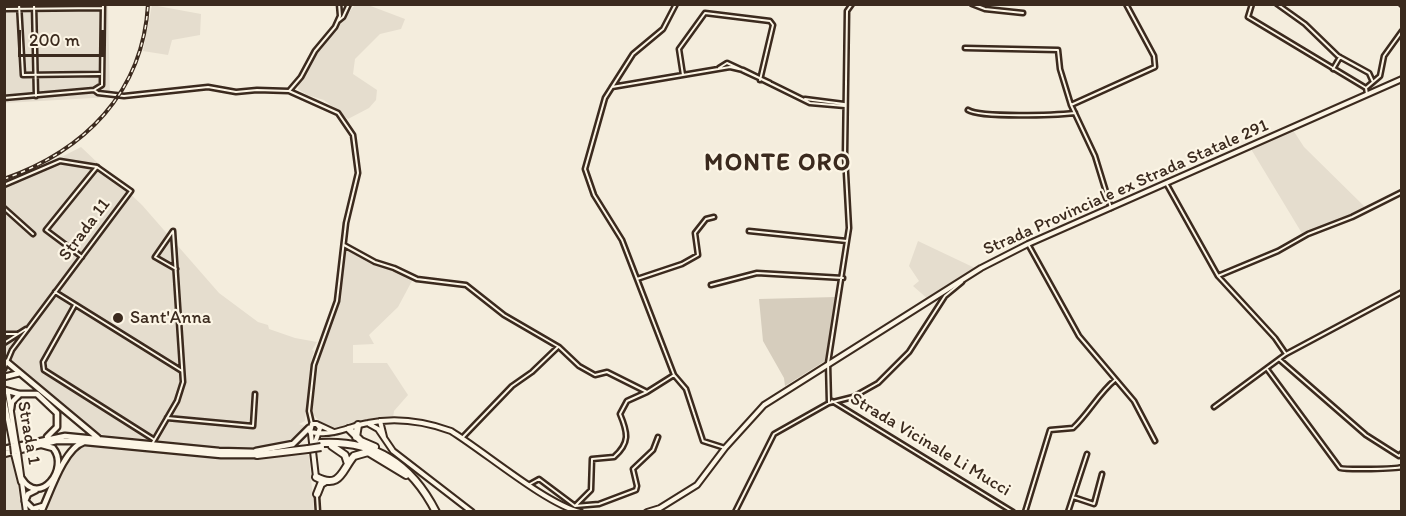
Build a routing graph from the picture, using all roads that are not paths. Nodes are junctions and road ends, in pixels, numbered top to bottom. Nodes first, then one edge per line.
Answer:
1 (19, 4) edge
2 (34, 4) edge
3 (339, 4) edge
4 (349, 4) edge
5 (676, 4) edge
6 (852, 4) edge
7 (972, 4) edge
8 (1126, 4) edge
9 (1252, 4) edge
10 (1277, 4) edge
11 (103, 6) edge
12 (4, 9) edge
13 (19, 9) junction
14 (34, 9) junction
15 (1023, 13) dead end
16 (338, 21) junction
17 (1401, 30) edge
18 (965, 48) dead end
19 (1340, 57) junction
20 (1333, 69) junction
21 (100, 74) dead end
22 (36, 75) junction
23 (683, 75) junction
24 (760, 79) junction
25 (1401, 79) edge
26 (1374, 82) junction
27 (612, 87) junction
28 (1366, 88) junction
29 (94, 90) junction
30 (289, 91) junction
31 (1367, 94) junction
32 (36, 96) junction
33 (4, 98) edge
34 (844, 105) junction
35 (1071, 105) junction
36 (968, 110) dead end
37 (1075, 113) junction
38 (97, 167) junction
39 (1166, 183) junction
40 (4, 185) edge
41 (1401, 192) edge
42 (4, 208) edge
43 (1111, 208) junction
44 (714, 217) dead end
45 (749, 231) dead end
46 (33, 234) dead end
47 (847, 241) junction
48 (1028, 244) junction
49 (344, 245) junction
50 (82, 257) junction
51 (176, 269) junction
52 (1218, 276) junction
53 (843, 278) junction
54 (967, 278) junction
55 (637, 279) junction
56 (711, 285) dead end
57 (56, 292) junction
58 (1401, 292) edge
59 (75, 305) junction
60 (31, 325) junction
61 (20, 333) junction
62 (4, 334) edge
63 (4, 343) edge
64 (558, 346) junction
65 (1286, 354) junction
66 (1280, 360) junction
67 (6, 362) edge
68 (828, 363) junction
69 (4, 369) edge
70 (1267, 369) junction
71 (182, 371) junction
72 (20, 373) junction
73 (674, 375) junction
74 (4, 377) edge
75 (1116, 380) junction
76 (5, 390) edge
77 (647, 392) junction
78 (20, 394) junction
79 (255, 394) dead end
80 (4, 399) edge
81 (830, 402) junction
82 (1214, 407) dead end
83 (11, 409) junction
84 (167, 418) junction
85 (396, 420) junction
86 (380, 421) junction
87 (367, 423) junction
88 (319, 425) junction
89 (358, 425) junction
90 (310, 428) junction
91 (349, 429) junction
92 (382, 431) junction
93 (335, 432) junction
94 (317, 433) junction
95 (328, 434) junction
96 (356, 437) junction
97 (658, 437) dead end
98 (462, 438) junction
99 (100, 439) junction
100 (1155, 441) dead end
101 (41, 442) junction
102 (88, 442) junction
103 (152, 442) junction
104 (14, 444) junction
105 (315, 445) junction
106 (332, 446) junction
107 (725, 448) junction
108 (4, 452) edge
109 (368, 452) junction
110 (256, 453) junction
111 (1401, 453) edge
112 (1087, 454) dead end
113 (387, 456) junction
114 (348, 465) junction
115 (1401, 467) edge
116 (316, 473) junction
117 (1102, 474) dead end
118 (329, 480) junction
119 (21, 481) junction
120 (530, 484) junction
121 (39, 490) junction
122 (317, 494) junction
123 (1072, 497) junction
124 (25, 501) junction
125 (44, 505) junction
126 (462, 505) junction
127 (575, 506) junction
128 (26, 512) edge
129 (41, 512) edge
130 (318, 512) edge
131 (434, 512) edge
132 (462, 512) edge
133 (472, 512) edge
134 (580, 512) edge
135 (647, 512) edge
136 (735, 512) edge
137 (1013, 512) edge
138 (1025, 512) edge
139 (1068, 512) edge

1 - 13 street
2 - 14 street
3 - 16 street
4 - 16 street
5 - 27 street
6 - 34 street
7 - 15 street
8 - 35 street
9 - 20 street
10 - 19 street
11 - 14 street
11 - 29 street
12 - 13 street
13 - 14 street
13 - 22 street
14 - 22 street
16 - 30 street
17 - 26 street
18 - 35 street
19 - 20 street
19 - 26 street
20 - 28 street
21 - 22 street
22 - 32 street
23 - 24 street
23 - 24 street
23 - 27 street
24 - 34 street
25 - 31 street, Strada Provinciale ex Strada Statale 291
26 - 28 street
27 - 55 street
28 - 31 street
29 - 30 street
29 - 32 street
30 - 49 street
31 - 39 street, Strada Provinciale ex Strada Statale 291
32 - 33 street
34 - 47 street
35 - 37 street
36 - 37 street
37 - 43 street
38 - 40 street
38 - 50 street, Strada 11
38 - 50 street, Strada 11
39 - 43 street, Strada Provinciale ex Strada Statale 291
39 - 52 street
41 - 52 street
42 - 46 street
43 - 48 street, Strada Provinciale ex Strada Statale 291
44 - 55 street
45 - 47 street
47 - 53 street
48 - 54 street, Strada Provinciale ex Strada Statale 291
48 - 75 street
49 - 64 street
49 - 90 street
50 - 57 street, Strada 11
51 - 51 street
51 - 71 street
52 - 65 street
53 - 56 street
53 - 68 street
54 - 68 street, Strada Provinciale ex Strada Statale 291
54 - 81 street
55 - 73 street
57 - 59 street
57 - 60 street, Strada 11
58 - 65 street
59 - 71 street
59 - 103 street
60 - 61 street, Strada 11
60 - 67 street, Strada 11
61 - 62 street
61 - 63 street, Strada 11
64 - 77 street
64 - 98 street
65 - 66 street
66 - 70 street
66 - 111 street
67 - 69 street, Strada 11
67 - 72 main road
68 - 81 street
68 - 107 street, Strada Provinciale ex Strada Statale 291
70 - 82 street
70 - 115 street
71 - 84 street
72 - 74 main road
72 - 99 main road
73 - 77 street
73 - 107 street
75 - 100 street
75 - 138 street
76 - 78 main road
76 - 83 street, Strada 1
77 - 127 street
78 - 83 main road
78 - 101 main road
79 - 84 street
80 - 104 street, Strada 1
81 - 136 street
81 - 137 street, Strada Vicinale Li Mucci
83 - 104 street, Strada 1
84 - 103 street
85 - 86 street
85 - 92 street
85 - 98 street
86 - 87 street
86 - 92 street
87 - 89 street
87 - 92 street
88 - 90 street
88 - 93 street
88 - 94 street
89 - 91 street
89 - 96 highway
90 - 94 street
90 - 105 street
90 - 110 main road
91 - 93 street
91 - 96 highway
92 - 126 street
93 - 95 street
94 - 95 street
94 - 105 street
95 - 105 street
96 - 113 highway
97 - 127 street
98 - 120 street
99 - 101 main road
99 - 103 main road
101 - 102 main road
101 - 108 main road
101 - 121 main road
102 - 110 main road
102 - 125 main road
103 - 110 main road
104 - 119 street, Strada 1, bridge
105 - 106 highway
105 - 110 highway
105 - 113 highway
105 - 116 street
106 - 109 highway
106 - 114 highway
107 - 135 street, Strada Provinciale ex Strada Statale 291
109 - 114 highway
109 - 131 highway
112 - 123 street
113 - 131 highway
114 - 118 highway
116 - 118 highway
116 - 122 street
117 - 123 street
118 - 122 highway
119 - 121 main road
119 - 124 street, Strada 1
120 - 127 street
120 - 134 street
121 - 124 main road
122 - 130 street
123 - 139 street
124 - 125 main road
124 - 128 street, Strada 1
125 - 129 main road
126 - 132 street
126 - 133 street

